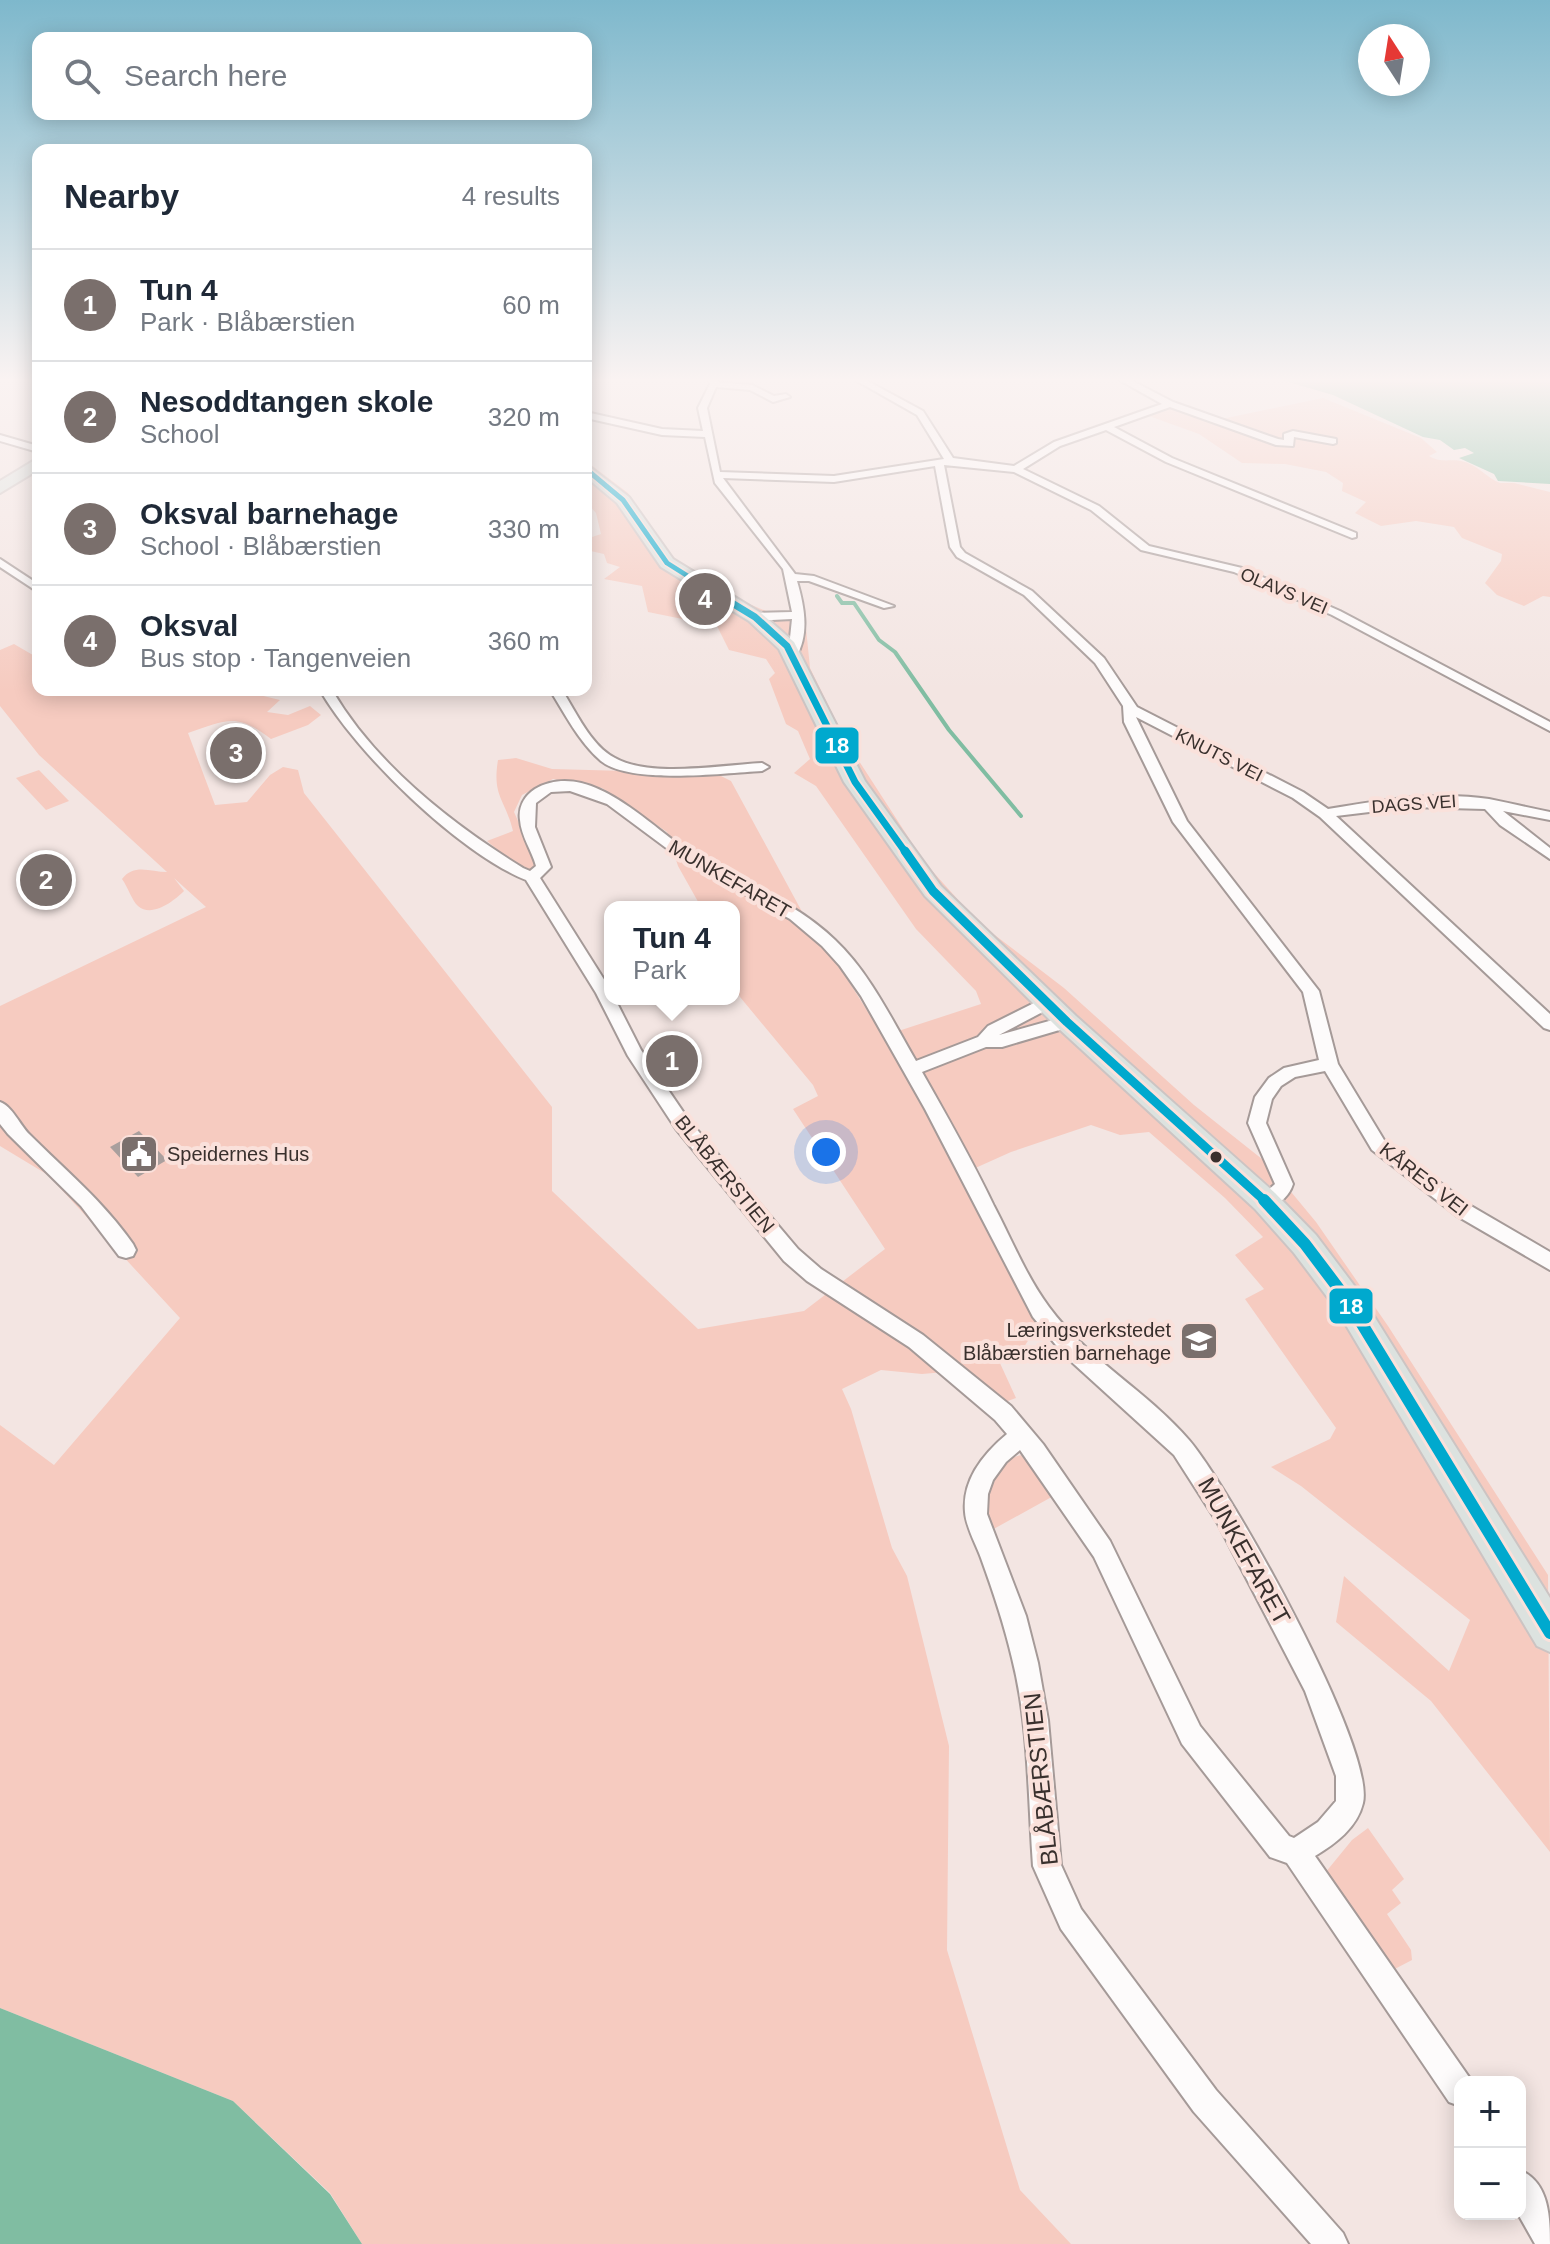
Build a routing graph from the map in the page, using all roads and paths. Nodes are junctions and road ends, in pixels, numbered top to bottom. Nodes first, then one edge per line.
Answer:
1 (601, 482) edge
2 (721, 482) edge
3 (947, 482) edge
4 (1042, 482) edge
5 (1223, 482) edge
6 (1352, 535) dead end
7 (0, 562) edge
8 (791, 577) junction
9 (32, 585) edge
10 (888, 606) dead end
11 (797, 615) junction
12 (755, 617) junction
13 (792, 654) junction
14 (330, 696) edge
15 (564, 696) edge
16 (1129, 707) junction
17 (1550, 727) edge
18 (762, 767) dead end
19 (1487, 803) junction
20 (1325, 814) junction
21 (1550, 816) edge
22 (1550, 855) edge
23 (532, 877) junction
24 (604, 993) edge
25 (1046, 1003) junction
26 (610, 1005) edge
27 (1067, 1022) junction
28 (1550, 1024) edge
29 (984, 1041) junction
30 (1329, 1064) junction
31 (913, 1069) junction
32 (0, 1109) edge
33 (1265, 1201) junction
34 (126, 1250) dead end
35 (1550, 1262) edge
36 (1021, 1435) junction
37 (1550, 1633) edge
38 (1296, 1852) junction
39 (1454, 2082) edge
40 (1526, 2197) edge
41 (1550, 2240) edge
42 (1332, 2244) edge

1 - 12 main road
2 - 8 street
3 - 16 street
4 - 17 street, OLAVS VEI
5 - 6 street
7 - 9 street
8 - 10 street
8 - 11 street
11 - 12 street
11 - 13 street
12 - 13 main road
13 - 25 main road
14 - 23 street, BLÅBÆRSTIEN
15 - 18 street
16 - 20 street, KNUTS VEI
16 - 30 street, KÅRES VEI
19 - 20 street, DAGS VEI
19 - 21 street, DAGS VEI
19 - 22 street
20 - 28 street, KNUTS VEI
23 - 24 street, BLÅBÆRSTIEN
23 - 31 street, MUNKEFARET
25 - 27 main road
25 - 29 street
26 - 36 street, BLÅBÆRSTIEN
27 - 29 street
27 - 33 main road
29 - 31 street
30 - 33 street
30 - 35 street, KÅRES VEI
31 - 38 street, MUNKEFARET
32 - 34 street
33 - 37 main road
36 - 38 street, BLÅBÆRSTIEN
36 - 42 street, BLÅBÆRSTIEN
38 - 39 street, BLÅBÆRSTIEN
40 - 41 street

